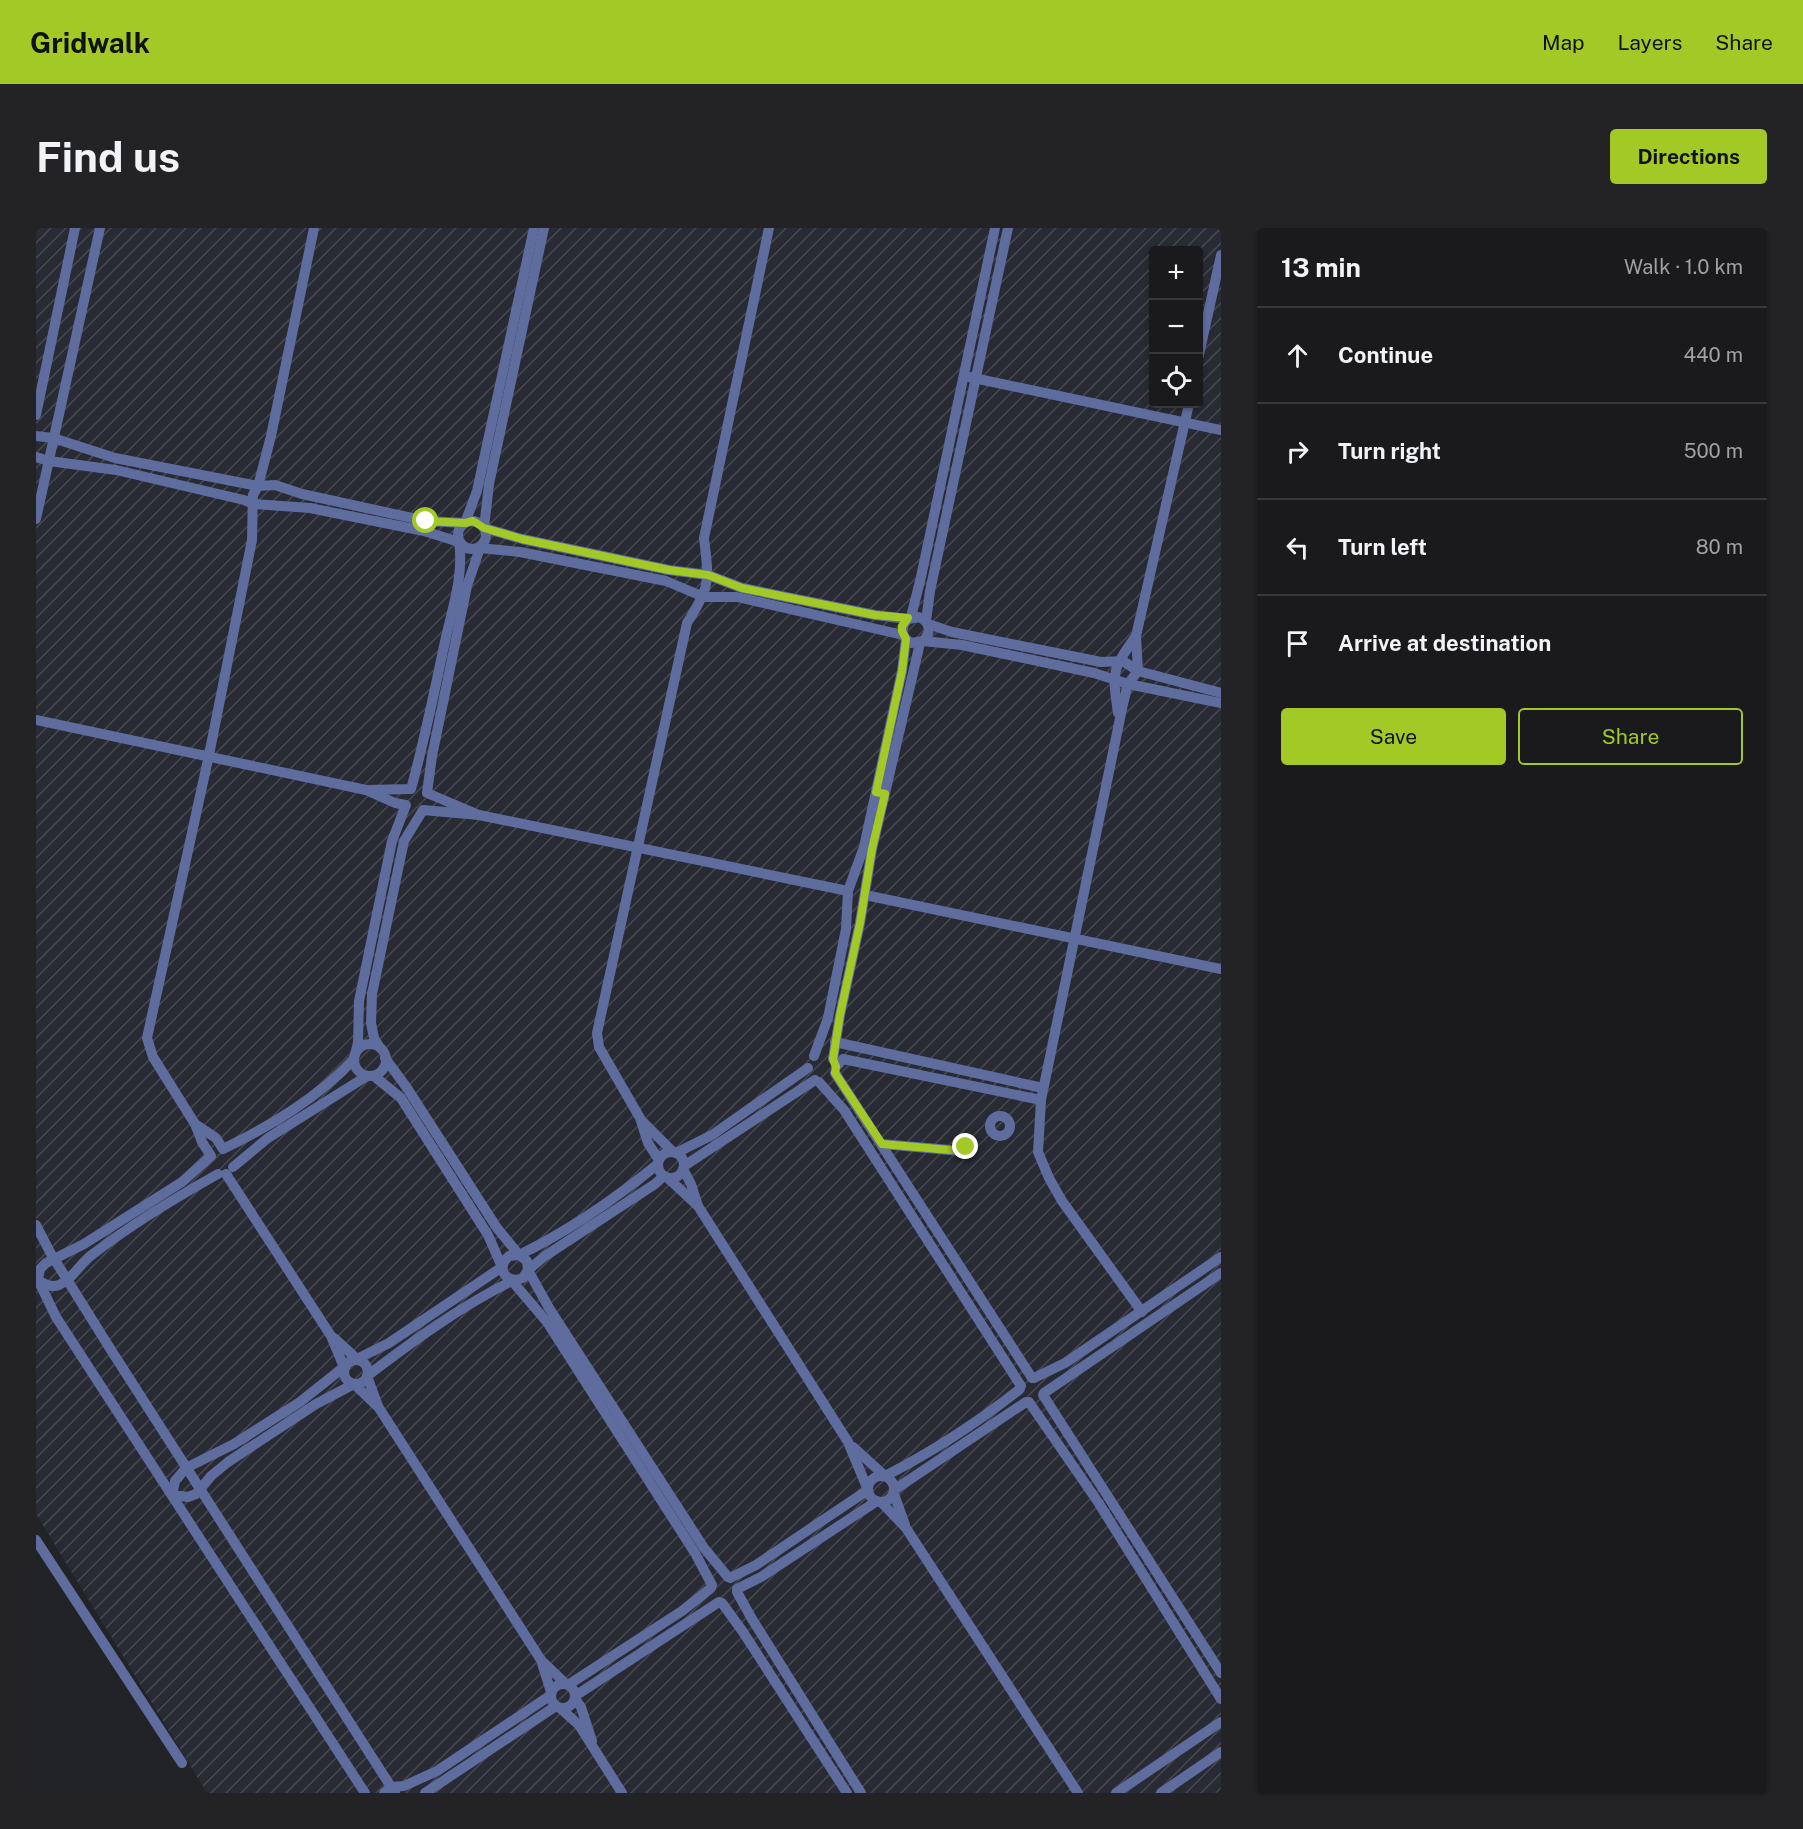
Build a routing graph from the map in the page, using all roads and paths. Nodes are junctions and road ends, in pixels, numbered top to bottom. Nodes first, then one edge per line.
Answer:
1 (75, 228) edge
2 (99, 228) edge
3 (314, 228) edge
4 (534, 228) edge
5 (544, 228) edge
6 (769, 228) edge
7 (995, 228) edge
8 (1008, 228) edge
9 (1221, 255) edge
10 (532, 261) junction
11 (1199, 354) edge
12 (510, 365) junction
13 (963, 376) junction
14 (975, 378) junction
15 (1188, 408) edge
16 (36, 415) edge
17 (1185, 421) junction
18 (1221, 430) edge
19 (36, 436) edge
20 (53, 438) junction
21 (36, 457) edge
22 (49, 461) junction
23 (258, 486) junction
24 (253, 504) junction
25 (36, 519) edge
26 (465, 523) junction
27 (484, 528) junction
28 (937, 529) junction
29 (459, 542) junction
30 (480, 548) junction
31 (708, 575) junction
32 (704, 597) junction
33 (909, 618) junction
34 (927, 622) junction
35 (1136, 636) junction
36 (904, 637) junction
37 (922, 642) junction
38 (1033, 654) junction
39 (1118, 661) junction
40 (1138, 671) junction
41 (1113, 679) junction
42 (1128, 684) junction
43 (1221, 693) edge
44 (1221, 703) edge
45 (36, 720) edge
46 (1120, 722) junction
47 (209, 755) junction
48 (411, 789) junction
49 (366, 790) junction
50 (427, 793) junction
51 (880, 793) junction
52 (406, 805) junction
53 (423, 810) junction
54 (478, 815) junction
55 (637, 847) junction
56 (848, 891) junction
57 (865, 895) junction
58 (1074, 938) junction
59 (1221, 969) edge
60 (835, 1042) junction
61 (380, 1048) junction
62 (814, 1056) junction
63 (355, 1057) junction
64 (385, 1058) junction
65 (835, 1066) junction
66 (808, 1068) junction
67 (371, 1076) junction
68 (817, 1081) junction
69 (1043, 1088) junction
70 (313, 1096) junction
71 (1041, 1100) junction
72 (320, 1106) junction
73 (640, 1118) junction
74 (195, 1124) junction
75 (882, 1144) junction
76 (966, 1147) dead end
77 (223, 1149) junction
78 (674, 1152) junction
79 (211, 1156) junction
80 (658, 1162) junction
81 (683, 1167) junction
82 (226, 1171) junction
83 (666, 1177) junction
84 (698, 1206) junction
85 (36, 1225) edge
86 (519, 1255) junction
87 (1221, 1257) edge
88 (54, 1258) junction
89 (502, 1267) junction
90 (528, 1270) junction
91 (1221, 1273) edge
92 (37, 1279) edge
93 (67, 1280) junction
94 (512, 1281) junction
95 (977, 1294) junction
96 (967, 1301) junction
97 (1142, 1312) junction
98 (556, 1327) junction
99 (331, 1336) junction
100 (357, 1359) junction
101 (344, 1367) junction
102 (367, 1376) junction
103 (1033, 1378) junction
104 (354, 1384) junction
105 (1020, 1388) junction
106 (1044, 1394) junction
107 (1028, 1402) junction
108 (379, 1408) junction
109 (848, 1442) junction
110 (186, 1468) junction
111 (885, 1476) junction
112 (200, 1490) junction
113 (868, 1490) junction
114 (894, 1492) junction
115 (172, 1495) junction
116 (1102, 1500) junction
117 (879, 1502) junction
118 (906, 1528) junction
119 (686, 1531) junction
120 (36, 1540) edge
121 (729, 1578) junction
122 (711, 1586) junction
123 (737, 1590) junction
124 (720, 1603) junction
125 (541, 1659) junction
126 (1221, 1673) edge
127 (567, 1685) junction
128 (551, 1693) junction
129 (575, 1698) junction
130 (1221, 1699) edge
131 (558, 1707) junction
132 (1221, 1722) edge
133 (594, 1750) junction
134 (1221, 1752) edge
135 (182, 1763) dead end
136 (390, 1791) edge
137 (365, 1793) edge
138 (424, 1793) edge
139 (622, 1793) edge
140 (847, 1793) edge
141 (861, 1793) edge
142 (1078, 1793) edge
143 (1116, 1793) edge
144 (1161, 1793) edge

1 - 16 street
2 - 20 street
3 - 23 street
4 - 10 street
5 - 10 street
6 - 31 street
7 - 13 street
8 - 14 street
9 - 11 street
10 - 12 street
12 - 26 street
12 - 27 street
13 - 14 street
13 - 28 street
14 - 17 street
14 - 28 street
15 - 17 street
17 - 18 street
17 - 35 street
19 - 20 street
20 - 22 street
20 - 23 street
21 - 22 street
22 - 24 street
22 - 25 street
23 - 24 street
23 - 26 street
24 - 29 street
24 - 47 street
26 - 27 street
26 - 29 street
27 - 30 street
27 - 31 street
28 - 33 street
28 - 34 street
29 - 30 street
29 - 48 street
30 - 32 street
30 - 50 street
31 - 32 street
31 - 33 street
32 - 36 street
32 - 55 street
33 - 34 street
33 - 36 street
34 - 37 street
34 - 38 street
35 - 39 street
35 - 40 street
36 - 37 street
36 - 51 street
37 - 38 street
37 - 51 street
38 - 39 street
38 - 41 street
39 - 40 street
39 - 41 street
40 - 42 street
40 - 43 street
41 - 42 street
41 - 46 street
42 - 44 street
42 - 46 street
45 - 47 street
46 - 58 street
47 - 49 street
47 - 74 street
48 - 49 street
48 - 50 street
48 - 52 street
49 - 52 street
50 - 53 street
50 - 54 street
51 - 56 street
51 - 57 street
52 - 53 street
52 - 63 street
53 - 54 street
53 - 61 street
54 - 55 street
55 - 56 street
55 - 73 street
56 - 62 street
57 - 58 street
57 - 60 street
58 - 59 street
58 - 69 street
60 - 65 street
60 - 69 street
61 - 63 street
61 - 64 street
62 - 65 street
62 - 66 street
63 - 67 street
63 - 70 street
64 - 67 street
64 - 86 street
65 - 68 street
65 - 71 street
65 - 75 street
66 - 68 street
66 - 78 street
67 - 72 street
67 - 89 street
68 - 81 street
68 - 96 street
69 - 71 street
70 - 72 street
70 - 77 street
71 - 97 street
72 - 82 street
73 - 78 street
73 - 80 street
74 - 77 street
74 - 79 street
75 - 76 street
75 - 95 street
77 - 79 street
77 - 82 street
78 - 80 street
78 - 81 street
79 - 82 street
79 - 88 street
80 - 83 street
80 - 86 street
81 - 83 street
81 - 84 street
82 - 93 street
82 - 99 street
83 - 84 street
83 - 90 street
84 - 109 street
85 - 88 street
86 - 89 street
86 - 90 street
87 - 97 street
88 - 92 street
88 - 93 street
89 - 94 street
89 - 100 street
90 - 94 street
90 - 98 street
91 - 106 street
92 - 93 street
92 - 115 street
93 - 110 street
94 - 98 street
94 - 102 street
95 - 96 street
95 - 103 street
96 - 105 street
97 - 103 street
98 - 119 street
99 - 100 street
99 - 101 street
100 - 101 street
100 - 102 street
101 - 104 street
101 - 110 street
102 - 104 street
102 - 108 street
103 - 105 street
103 - 106 street
104 - 108 street
104 - 112 street
105 - 107 street
105 - 111 street
106 - 107 street
106 - 116 street
107 - 114 street
107 - 116 street
108 - 125 street
109 - 111 street
109 - 113 street
110 - 112 street
110 - 115 street
111 - 113 street
111 - 114 street
112 - 115 street
112 - 136 street
113 - 117 street
113 - 121 street
114 - 117 street
114 - 118 street
115 - 137 street
116 - 126 street
116 - 130 street
117 - 118 street
117 - 123 street
118 - 142 street
119 - 121 street
119 - 122 street
120 - 135 street
121 - 122 street
121 - 123 street
122 - 124 street
122 - 127 street
123 - 124 street
123 - 141 street
124 - 129 street
124 - 140 street
125 - 127 street
125 - 128 street
127 - 128 street
127 - 129 street
128 - 131 street
128 - 136 street
129 - 131 street
129 - 133 street
131 - 133 street
131 - 138 street
132 - 143 street
133 - 139 street
134 - 144 street

